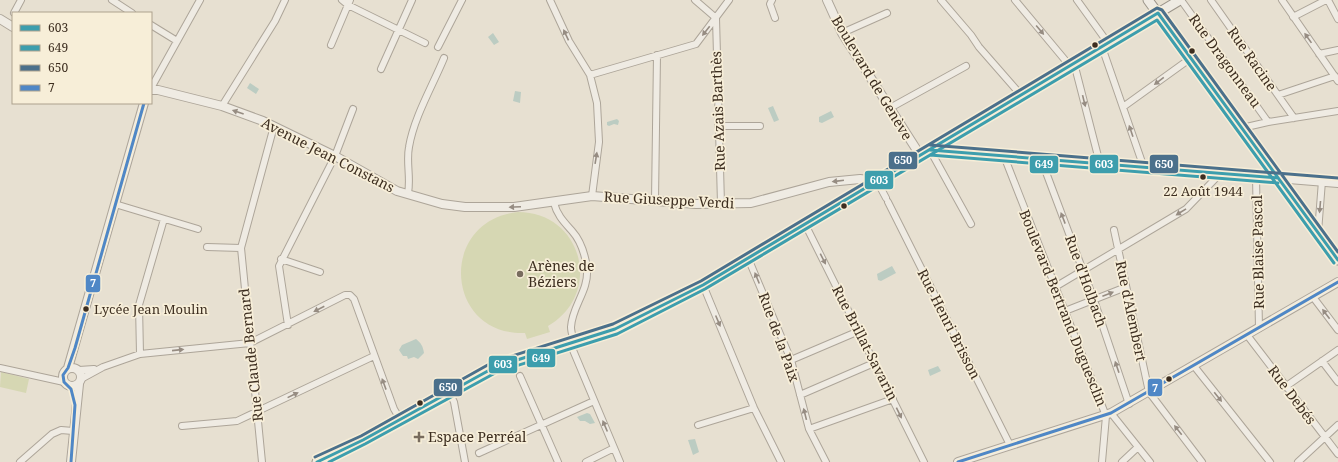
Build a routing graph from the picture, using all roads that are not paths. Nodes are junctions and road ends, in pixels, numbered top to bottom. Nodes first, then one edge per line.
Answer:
1 (21, 0) edge
2 (112, 0) edge
3 (200, 0) edge
4 (284, 0) edge
5 (342, 0) edge
6 (412, 0) edge
7 (462, 0) edge
8 (550, 0) edge
9 (695, 0) edge
10 (729, 0) edge
11 (772, 0) edge
12 (827, 0) edge
13 (941, 0) edge
14 (1015, 0) edge
15 (1077, 0) edge
16 (1148, 0) edge
17 (1211, 0) edge
18 (1282, 0) edge
19 (1327, 0) edge
20 (1176, 1) edge
21 (349, 3) edge
22 (14, 12) edge
23 (130, 12) edge
24 (887, 13) dead end
25 (1158, 14) junction
26 (1293, 17) junction
27 (716, 18) junction
28 (775, 18) dead end
29 (1338, 19) edge
30 (152, 26) edge
31 (399, 29) junction
32 (842, 33) junction
33 (177, 41) junction
34 (425, 43) dead end
35 (331, 45) dead end
36 (1105, 45) junction
37 (438, 47) dead end
38 (1338, 50) edge
39 (1319, 54) junction
40 (657, 55) junction
41 (444, 58) dead end
42 (1191, 58) junction
43 (1072, 65) junction
44 (966, 66) dead end
45 (381, 69) dead end
46 (590, 75) junction
47 (1336, 79) edge
48 (152, 87) edge
49 (152, 89) edge
50 (1021, 95) junction
51 (1278, 95) junction
52 (144, 104) edge
53 (222, 106) junction
54 (1123, 107) junction
55 (890, 108) junction
56 (353, 109) dead end
57 (1338, 111) edge
58 (1294, 118) junction
59 (1268, 122) junction
60 (274, 126) junction
61 (718, 126) junction
62 (760, 126) dead end
63 (1242, 128) junction
64 (930, 150) junction
65 (920, 155) junction
66 (335, 156) junction
67 (1004, 156) junction
68 (1041, 160) junction
69 (1100, 164) junction
70 (1144, 168) junction
71 (1216, 173) junction
72 (1256, 177) junction
73 (1278, 178) junction
74 (877, 181) junction
75 (1322, 181) junction
76 (1338, 182) edge
77 (408, 193) junction
78 (592, 196) junction
79 (654, 200) junction
80 (554, 203) junction
81 (115, 204) junction
82 (721, 204) junction
83 (164, 219) junction
84 (805, 224) junction
85 (971, 224) dead end
86 (198, 229) dead end
87 (1114, 230) dead end
88 (1318, 232) junction
89 (207, 247) dead end
90 (241, 248) junction
91 (1118, 250) junction
92 (748, 258) junction
93 (281, 260) junction
94 (1338, 260) edge
95 (1083, 271) junction
96 (320, 272) dead end
97 (1338, 282) edge
98 (703, 285) junction
99 (1055, 287) junction
100 (1126, 287) junction
101 (1313, 297) junction
102 (1094, 300) junction
103 (1065, 311) junction
104 (288, 325) junction
105 (1259, 328) junction
106 (1338, 330) edge
107 (858, 331) junction
108 (1247, 335) junction
109 (572, 342) junction
110 (250, 343) junction
111 (1338, 350) edge
112 (140, 354) junction
113 (374, 356) junction
114 (791, 360) junction
115 (1322, 361) junction
116 (874, 363) junction
117 (1194, 366) junction
118 (103, 367) junction
119 (0, 368) edge
120 (75, 369) junction
121 (520, 376) dead end
122 (65, 381) junction
123 (80, 381) junction
124 (1338, 382) edge
125 (1285, 387) junction
126 (449, 392) junction
127 (1149, 392) junction
128 (800, 395) junction
129 (893, 399) junction
130 (594, 401) junction
131 (1129, 404) junction
132 (75, 405) junction
133 (754, 408) junction
134 (257, 412) junction
135 (1109, 414) junction
136 (400, 419) junction
137 (698, 425) dead end
138 (1338, 425) edge
139 (182, 426) dead end
140 (542, 426) junction
141 (808, 429) junction
142 (73, 431) junction
143 (1324, 437) junction
144 (1010, 446) junction
145 (1138, 447) junction
146 (614, 448) junction
147 (479, 453) dead end
148 (1338, 454) edge
149 (1301, 461) edge
150 (20, 462) edge
151 (71, 462) edge
152 (262, 462) edge
153 (317, 462) edge
154 (465, 462) edge
155 (558, 462) edge
156 (586, 462) edge
157 (620, 462) edge
158 (781, 462) edge
159 (826, 462) edge
160 (924, 462) edge
161 (958, 462) edge
162 (1102, 462) edge
163 (1122, 462) edge
164 (1150, 462) edge
165 (1201, 462) edge
166 (1270, 462) edge

1 - 22 street
2 - 23 street
3 - 33 street
4 - 53 street
5 - 21 street
6 - 31 street
7 - 37 street
46 -> 8 street
9 - 27 street
10 - 27 street
11 - 28 street
12 - 32 street, Boulevard de Genève
13 - 50 street
14 -> 43 street
15 - 36 street
16 - 25 main road
17 - 51 street, Rue Racine
18 - 26 street
19 - 26 street
19 - 29 street
20 - 25 main road
20 - 59 street, Rue Dragonneau
21 - 31 street
21 - 35 street
24 - 32 street
25 - 36 main road
25 - 42 main road
39 -> 26 street
27 -> 40 street
27 - 61 street, Rue Azais Barthès
30 - 33 street
31 - 34 street
31 - 45 street
32 - 55 street, Boulevard de Genève
33 - 48 street
36 - 43 main road
36 - 54 street
38 - 39 street
39 - 47 street
40 - 46 street
40 - 79 street
41 - 77 street
42 -> 54 street
42 - 63 main road
43 - 50 main road
43 -> 69 street
44 - 55 street
78 -> 46 street
47 - 51 street
49 - 53 street, Avenue Jean Constans
50 - 64 main road
51 - 58 street, Rue Racine
52 - 81 street
60 -> 53 street, Avenue Jean Constans
70 -> 54 street
55 - 65 street, Boulevard de Genève
56 - 66 street
57 - 58 street
58 - 59 street
59 - 63 street
60 - 66 street, Avenue Jean Constans
60 - 90 street, Rue Claude Bernard
61 - 62 street
61 - 82 street, Rue Azais Barthès
63 - 73 main road
64 - 65 main road
64 - 67 street
64 - 85 street
65 - 74 main road
66 - 77 street, Avenue Jean Constans
66 - 93 street
67 - 68 street
67 - 99 street, Boulevard Bertrand Duguesclin
68 - 69 street
95 -> 68 street, Rue d'Holbach
69 - 70 street
70 - 71 street
71 - 72 street
71 -> 91 street
72 - 73 street
72 - 105 street, Rue Blaise Pascal
73 - 75 street
73 - 88 main road
74 -> 82 street, Rue Giuseppe Verdi
74 - 84 main road
74 - 144 street, Rue Henri Brisson
75 - 76 street
75 -> 88 street
80 -> 77 street, Avenue Jean Constans
78 - 79 street, Rue Giuseppe Verdi
78 - 80 street, Rue Giuseppe Verdi
79 - 82 street, Rue Giuseppe Verdi
80 - 109 street
81 - 83 street
81 - 120 street
83 - 86 street
83 - 112 street
84 - 92 main road
84 -> 107 street, Rue Brillat-Savarin
87 - 91 street, Rue d'Alembert
88 - 94 main road
89 - 90 street
90 - 110 street, Rue Claude Bernard
91 - 95 street
91 - 100 street, Rue d'Alembert
92 - 98 main road
114 -> 92 street, Rue de la Paix
93 - 96 street
93 - 104 street
95 - 99 street
95 - 102 street, Rue d'Holbach
97 - 101 street
98 - 109 main road
98 -> 133 street
99 - 103 street, Boulevard Bertrand Duguesclin
102 -> 100 street
100 - 127 street, Rue d'Alembert
101 - 105 street
106 -> 101 street
102 - 103 street
131 -> 102 street, Rue d'Holbach
103 - 135 street, Boulevard Bertrand Duguesclin
104 - 110 street
113 -> 104 street
105 - 108 street
107 - 114 street
107 - 116 street, Rue Brillat-Savarin
108 - 117 street
108 - 125 street, Rue Debés
109 - 126 main road
109 - 130 street
112 -> 110 street
110 - 134 street, Rue Claude Bernard
111 - 115 street
112 - 118 street
134 -> 113 street
136 -> 113 street
114 - 128 street, Rue de la Paix
115 - 124 street
115 - 125 street
116 - 128 street
116 - 129 street, Rue Brillat-Savarin
117 - 127 street
117 -> 166 street
118 - 120 street
118 - 123 street
119 - 122 street
120 - 122 street
120 - 123 street
121 - 140 street
122 - 123 street
122 - 132 street
123 - 132 street
125 - 143 street, Rue Debés
126 - 136 main road
126 - 154 street
127 - 131 street
165 -> 127 street
141 -> 128 street, Rue de la Paix
129 - 141 street
129 -> 160 street, Rue Brillat-Savarin
130 - 140 street
146 -> 130 street
131 - 135 street
132 - 142 street
133 - 137 street
133 - 158 street
134 - 139 street
134 - 152 street, Rue Claude Bernard
135 - 144 street
135 - 145 street
135 - 162 street, Boulevard Bertrand Duguesclin
136 - 153 main road
138 - 143 street
140 - 147 street
140 - 155 street
141 - 159 street, Rue de la Paix
142 - 150 street
142 - 151 street
143 - 148 street, Rue Debés
143 - 149 street
144 - 161 street
145 - 163 street
145 - 164 street
146 - 156 street
146 - 157 street

